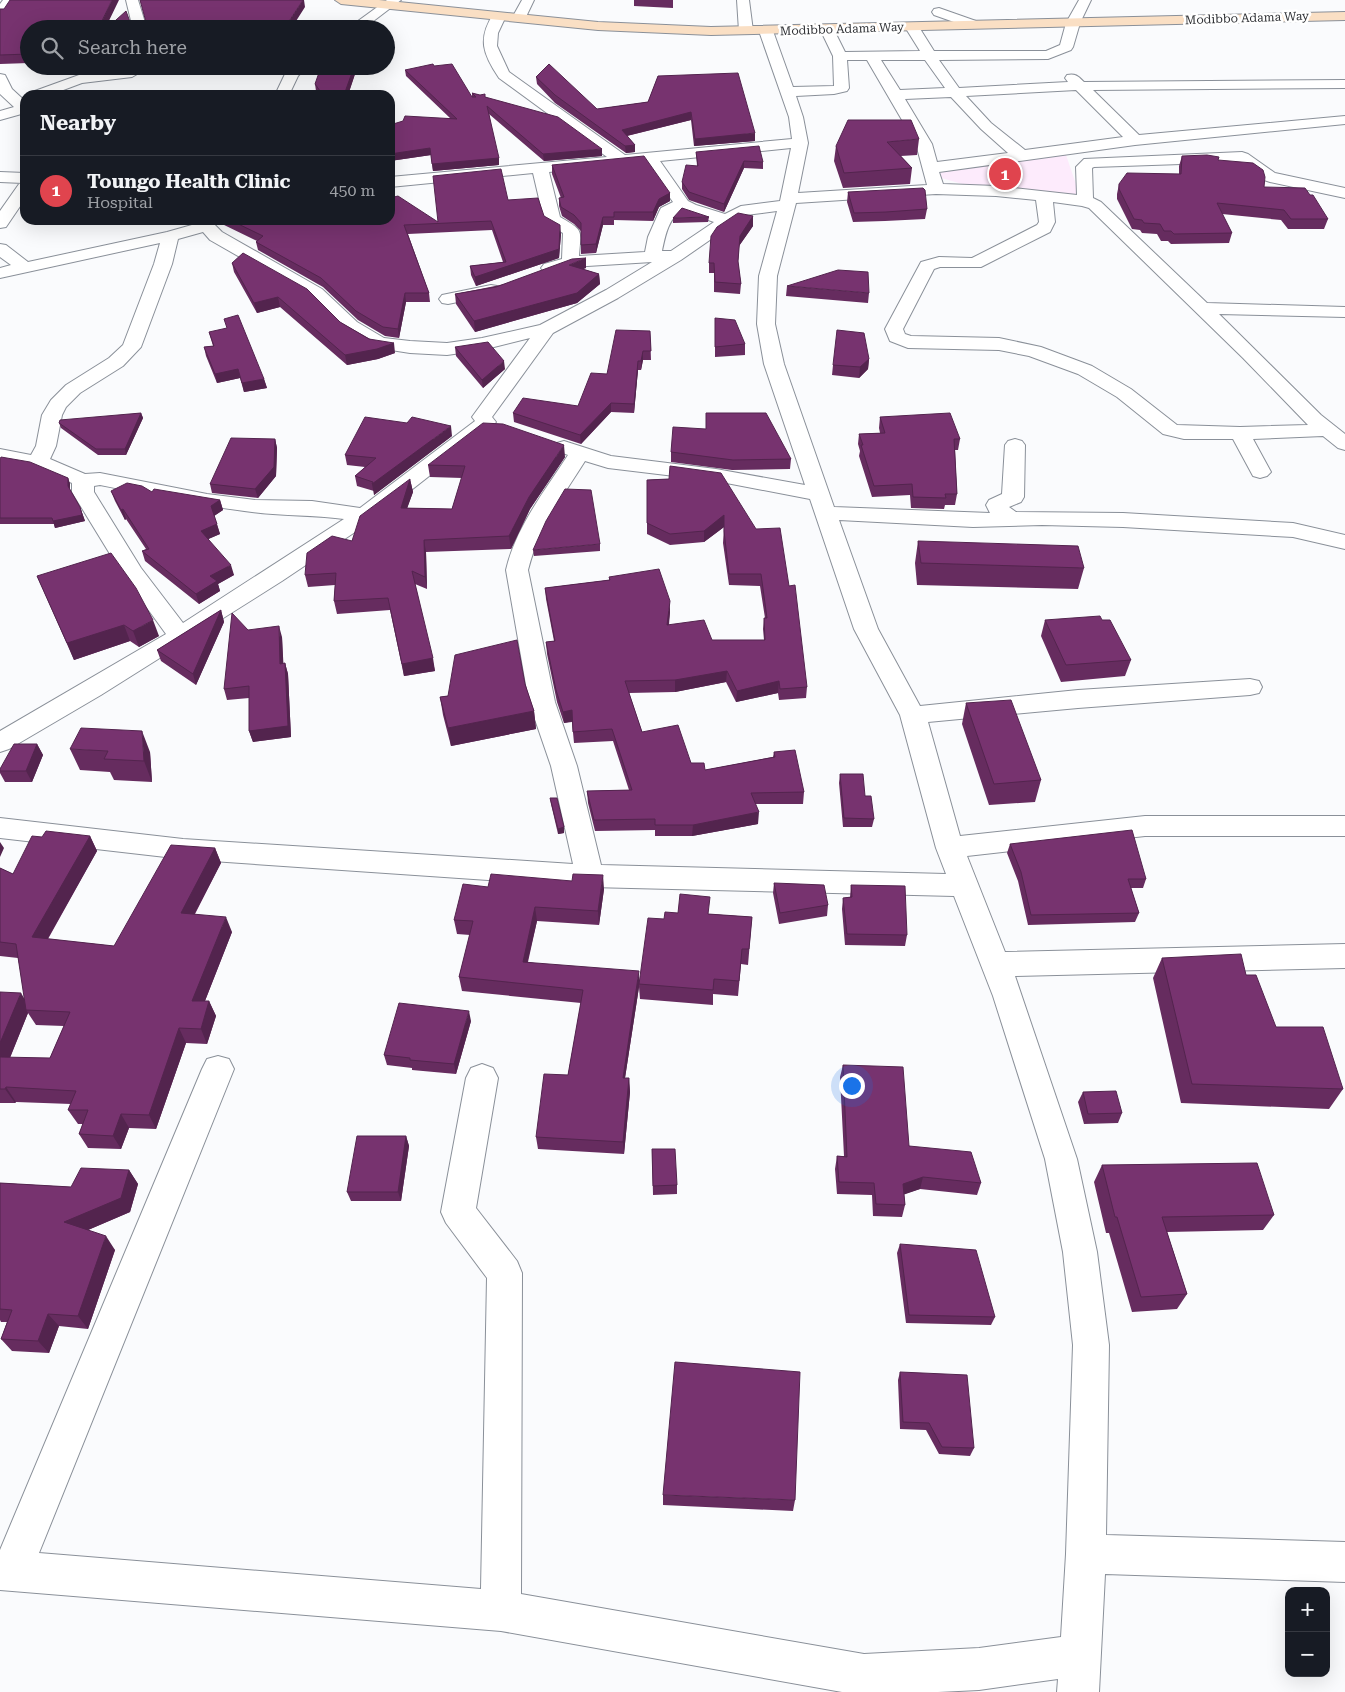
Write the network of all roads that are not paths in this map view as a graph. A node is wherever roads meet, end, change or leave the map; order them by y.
1 (10, 0) edge
2 (132, 0) edge
3 (341, 0) edge
4 (528, 0) edge
5 (743, 0) edge
6 (1085, 0) edge
7 (392, 2) edge
8 (940, 6) edge
9 (0, 13) edge
10 (499, 16) junction
11 (1345, 16) edge
12 (519, 18) junction
13 (138, 20) edge
14 (367, 20) edge
15 (1073, 23) junction
16 (971, 24) junction
17 (930, 26) junction
18 (912, 27) junction
19 (827, 29) junction
20 (756, 31) junction
21 (929, 55) junction
22 (840, 56) junction
23 (872, 56) junction
24 (1056, 62) junction
25 (114, 75) edge
26 (292, 75) edge
27 (0, 78) edge
28 (1345, 84) edge
29 (1080, 86) junction
30 (50, 90) edge
31 (284, 90) edge
32 (787, 92) junction
33 (957, 92) junction
34 (895, 95) junction
35 (20, 103) edge
36 (20, 106) edge
37 (0, 116) edge
38 (1343, 123) edge
39 (1135, 140) junction
40 (800, 143) junction
41 (1022, 156) junction
42 (649, 157) junction
43 (622, 160) junction
44 (540, 167) junction
45 (931, 168) junction
46 (0, 177) edge
47 (20, 178) edge
48 (395, 182) edge
49 (936, 189) junction
50 (20, 193) edge
51 (1345, 193) edge
52 (1044, 197) junction
53 (1085, 201) junction
54 (788, 202) junction
55 (682, 204) junction
56 (726, 220) junction
57 (0, 223) edge
58 (193, 225) edge
59 (200, 225) edge
60 (170, 236) junction
61 (0, 249) edge
62 (675, 256) junction
63 (653, 257) junction
64 (570, 262) junction
65 (25, 268) junction
66 (0, 273) edge
67 (534, 274) edge
68 (508, 284) edge
69 (448, 299) dead end
70 (1203, 308) junction
71 (1345, 312) edge
72 (546, 329) junction
73 (1328, 430) junction
74 (1240, 433) junction
75 (546, 441) edge
76 (1345, 444) edge
77 (1015, 445) dead end
78 (580, 453) junction
79 (0, 455) edge
80 (38, 462) junction
81 (1260, 472) dead end
82 (83, 480) junction
83 (822, 504) junction
84 (365, 515) junction
85 (1012, 520) junction
86 (1345, 542) edge
87 (180, 636) junction
88 (1250, 687) dead end
89 (913, 715) junction
90 (0, 742) edge
91 (1345, 826) edge
92 (0, 828) edge
93 (950, 848) junction
94 (590, 876) junction
95 (964, 885) junction
96 (1345, 956) edge
97 (996, 964) junction
98 (218, 1070) dead end
99 (482, 1078) dead end
100 (1086, 1554) junction
101 (1345, 1562) edge
102 (6, 1571) edge
103 (502, 1611) junction
104 (1079, 1674) edge

1 - 9 street
2 - 13 street
3 - 7 main road, Modibbo Adama Way
4 - 12 street
5 - 20 street
6 - 15 street
7 - 10 main road, Modibbo Adama Way
7 - 14 street
8 - 16 street
8 - 17 street
10 - 12 main road, Modibbo Adama Way
10 - 43 street
11 - 15 main road, Modibbo Adama Way
12 - 20 main road, Modibbo Adama Way
15 - 16 main road, Modibbo Adama Way
15 - 24 street
16 - 17 main road, Modibbo Adama Way
17 - 18 main road, Modibbo Adama Way
18 - 19 main road, Modibbo Adama Way
18 - 21 street
19 - 20 main road, Modibbo Adama Way
19 - 22 street
20 - 32 street
21 - 23 street
21 - 24 street
21 - 33 street
22 - 23 street
22 - 32 street
23 - 34 street
24 - 29 street
25 - 30 street
26 - 31 street
27 - 35 street
28 - 29 street
29 - 33 street
29 - 39 street
32 - 40 street
33 - 34 street
33 - 41 street
34 - 45 street
36 - 37 street
38 - 39 street
39 - 41 street
40 - 42 street
40 - 54 street
41 - 45 street
42 - 43 street
42 - 55 street
43 - 44 street
44 - 48 street
44 - 64 street
45 - 49 street
46 - 47 street
49 - 52 street
49 - 54 street
50 - 57 street
51 - 53 street
52 - 53 street
52 - 74 street
53 - 70 street
54 - 56 street
54 - 83 street
55 - 56 street
55 - 63 street
56 - 62 street
58 - 60 street
59 - 72 street
60 - 65 street
60 - 80 street
61 - 65 street
62 - 63 street
62 - 72 street
63 - 64 street
64 - 67 street
65 - 66 street
68 - 69 street
70 - 71 street
70 - 73 street
72 - 84 street
73 - 74 street
73 - 76 street
74 - 81 street
75 - 78 street
77 - 85 street
78 - 83 street
78 - 94 street
79 - 80 street
80 - 82 street
82 - 84 street
82 - 87 street
83 - 85 street
83 - 89 street
84 - 87 street
85 - 86 street
87 - 90 street
88 - 89 street
89 - 93 street
91 - 93 street
92 - 94 street
93 - 95 street
94 - 95 street
95 - 97 street
96 - 97 street
97 - 100 street
98 - 102 street
99 - 103 street
100 - 101 street
100 - 104 street
102 - 103 street
103 - 104 street

